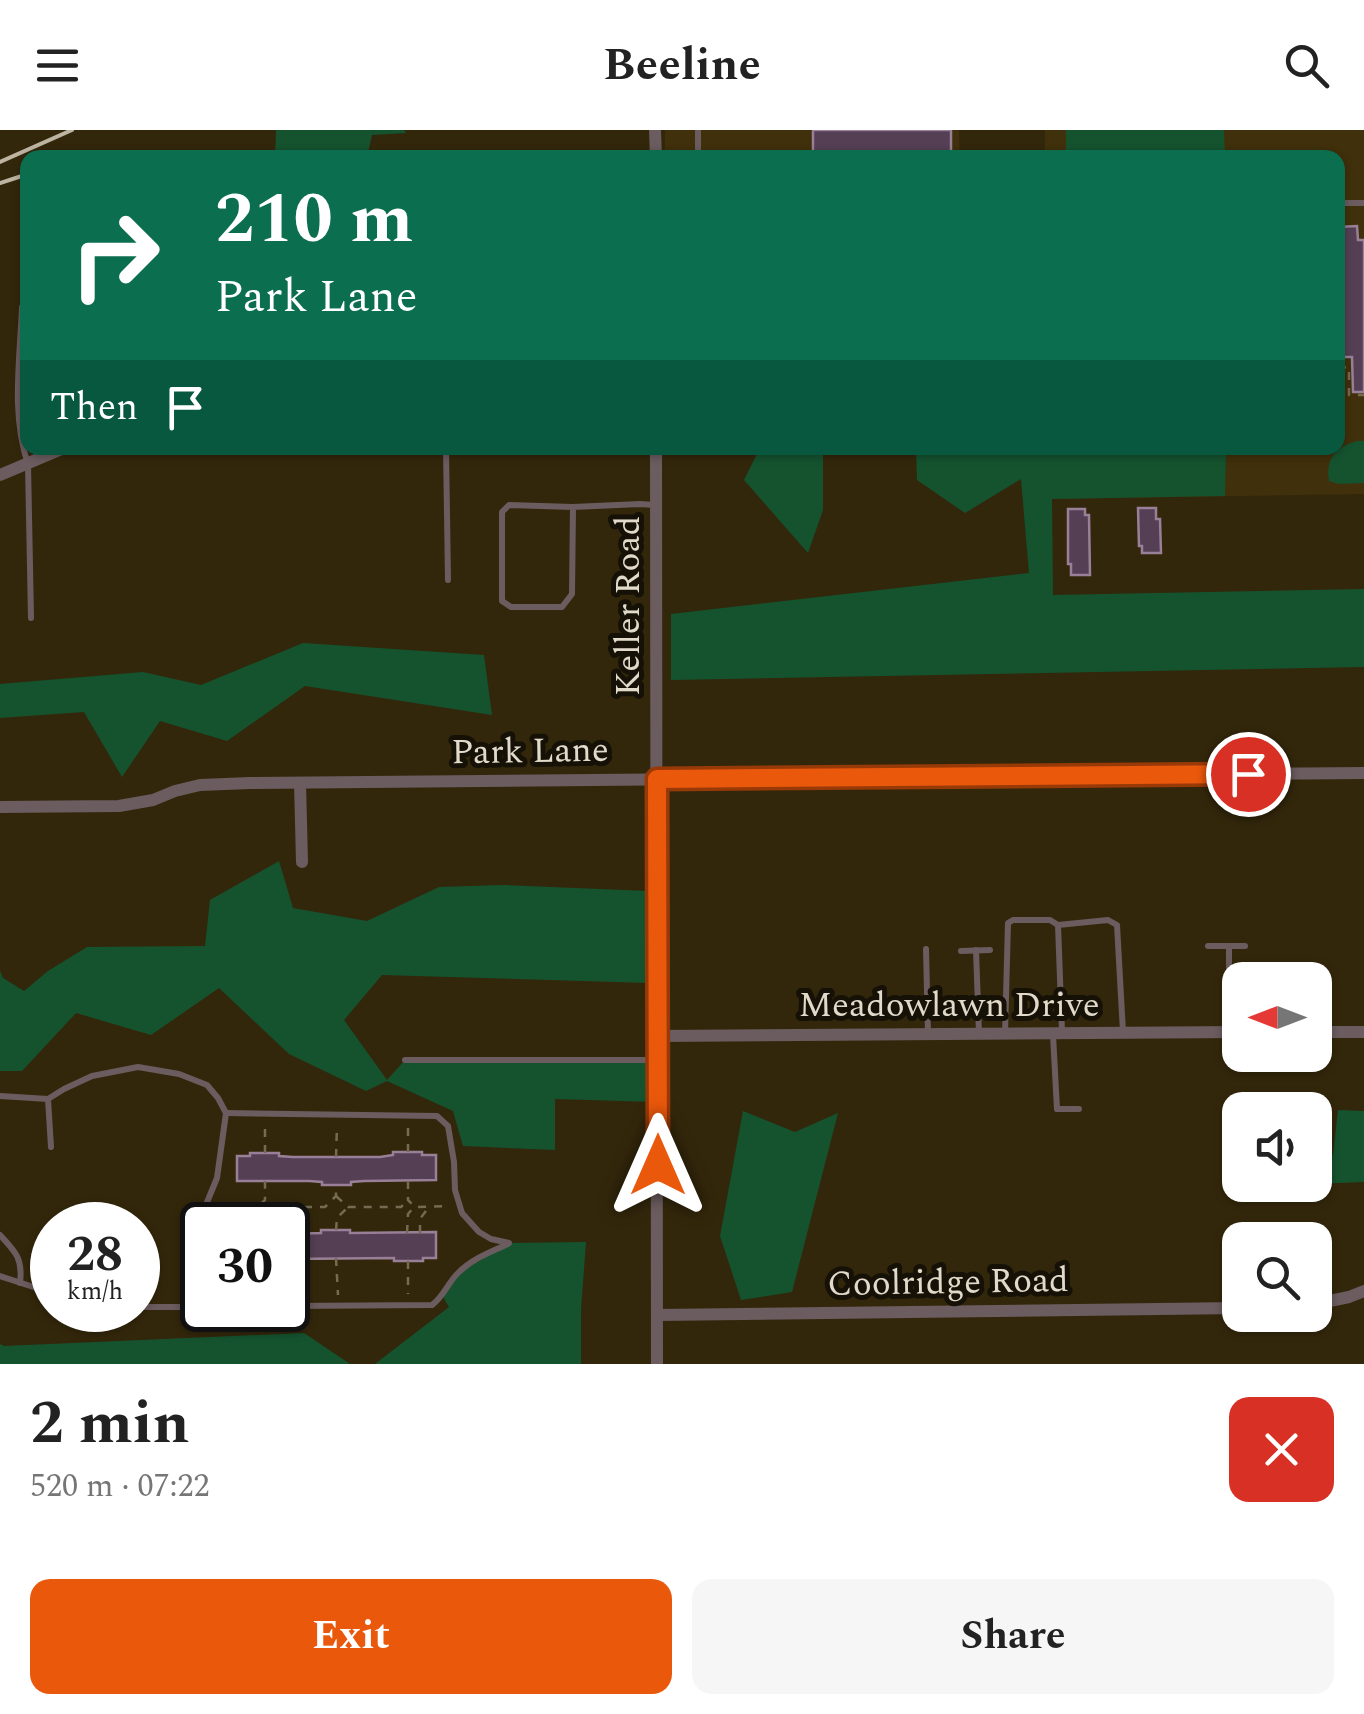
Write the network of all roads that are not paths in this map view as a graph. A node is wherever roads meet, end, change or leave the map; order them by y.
1 (20, 364) edge
2 (20, 436) edge
3 (25, 455) edge
4 (48, 455) edge
5 (446, 455) edge
6 (656, 455) edge
7 (28, 464) junction
8 (0, 476) edge
9 (656, 506) junction
10 (574, 507) junction
11 (448, 580) dead end
12 (31, 618) dead end
13 (1364, 773) edge
14 (657, 779) junction
15 (300, 783) junction
16 (0, 807) edge
17 (302, 862) dead end
18 (1058, 925) junction
19 (1208, 946) dead end
20 (1229, 946) junction
21 (1244, 946) dead end
22 (926, 950) dead end
23 (960, 950) dead end
24 (976, 950) junction
25 (990, 950) dead end
26 (1230, 962) edge
27 (1222, 1032) edge
28 (1332, 1032) edge
29 (1364, 1032) edge
30 (1124, 1033) junction
31 (928, 1034) junction
32 (979, 1034) junction
33 (1005, 1034) junction
34 (1058, 1034) junction
35 (658, 1036) junction
36 (405, 1060) dead end
37 (658, 1060) junction
38 (0, 1096) edge
39 (48, 1099) junction
40 (1079, 1109) dead end
41 (226, 1113) junction
42 (51, 1147) dead end
43 (208, 1202) edge
44 (0, 1236) edge
45 (0, 1276) edge
46 (20, 1283) junction
47 (30, 1286) edge
48 (1364, 1292) edge
49 (1332, 1300) edge
50 (310, 1306) edge
51 (1222, 1308) edge
52 (657, 1315) junction
53 (658, 1364) edge

1 - 2 lane
3 - 7 lane
4 - 7 street
5 - 11 lane
6 - 9 street, Keller Road
7 - 8 street
7 - 12 lane
9 - 10 lane
9 - 14 street, Keller Road
10 - 10 lane
13 - 14 street, Park Lane
14 - 15 street, Park Lane
14 - 35 street, Keller Road
15 - 16 street, Park Lane
15 - 17 street
18 - 30 lane
18 - 33 lane
18 - 34 lane
19 - 20 lane
20 - 21 lane
20 - 26 lane
22 - 31 lane
23 - 24 lane
24 - 25 lane
24 - 32 lane
27 - 30 street, Meadowlawn Drive
28 - 29 street
30 - 34 street, Meadowlawn Drive
31 - 32 street, Meadowlawn Drive
31 - 35 street, Meadowlawn Drive
32 - 33 street, Meadowlawn Drive
33 - 34 street, Meadowlawn Drive
34 - 40 lane
35 - 37 street, Keller Road
36 - 37 lane
37 - 52 street, Keller Road
38 - 39 lane
39 - 41 lane
39 - 42 lane
41 - 43 lane
41 - 50 lane
44 - 46 lane
45 - 46 lane
46 - 47 lane
48 - 49 street
51 - 52 street, Coolridge Road
52 - 53 street, Keller Road

